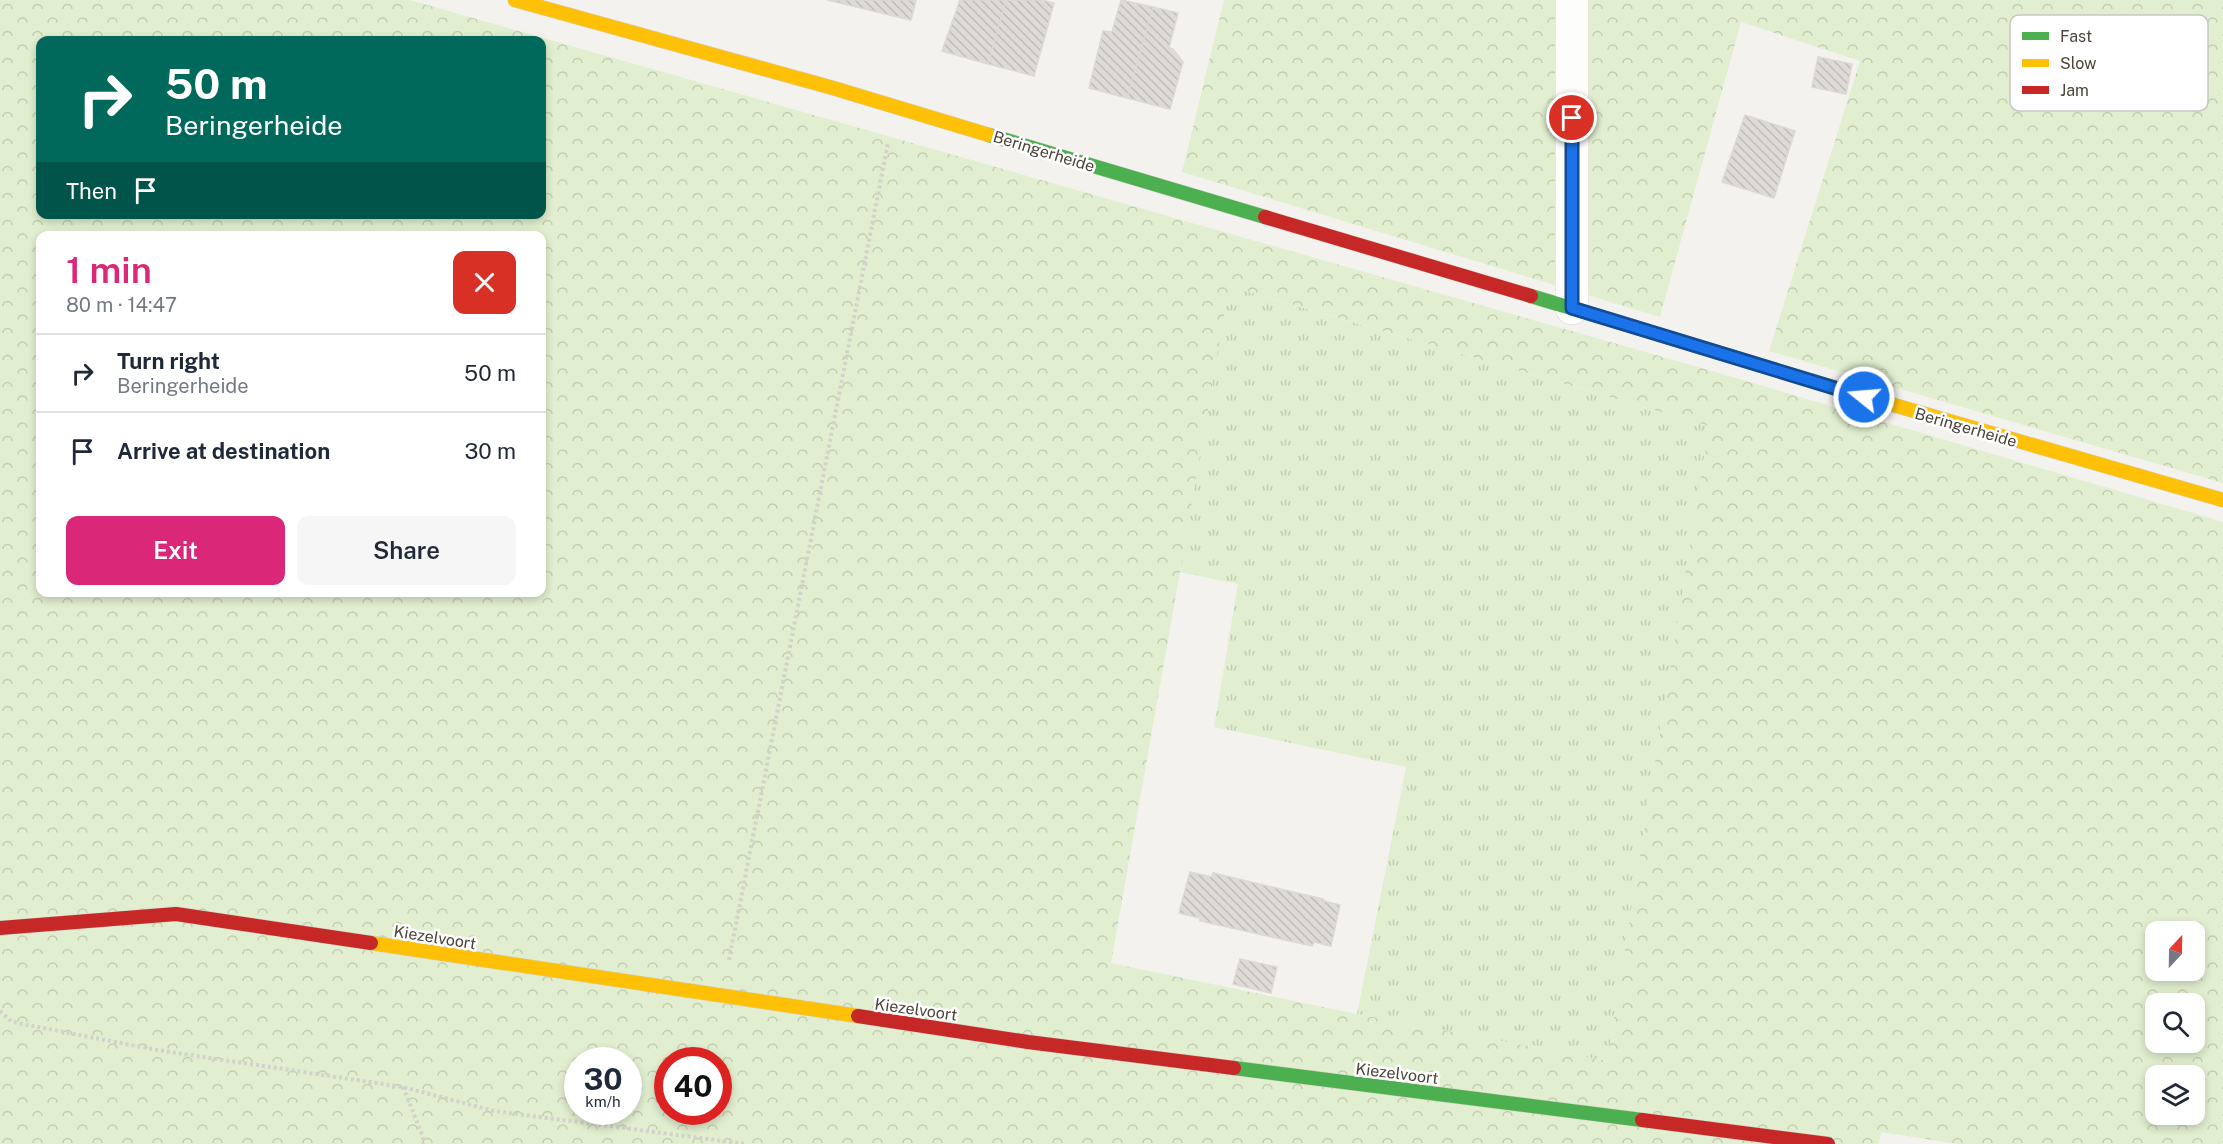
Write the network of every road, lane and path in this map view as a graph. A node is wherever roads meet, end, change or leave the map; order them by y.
1 (515, 0) edge
2 (1572, 0) edge
3 (895, 107) junction
4 (1572, 308) junction
5 (2223, 500) edge
6 (0, 928) edge
7 (722, 997) junction
8 (0, 1011) edge
9 (403, 1087) junction
10 (423, 1144) edge
11 (746, 1144) edge
12 (1828, 1144) edge

1 - 3 street, Beringerheide
2 - 4 street
3 - 4 street, Beringerheide
3 - 7 path
4 - 5 street, Beringerheide
6 - 7 street, Kiezelvoort
7 - 12 street, Kiezelvoort
8 - 9 path
9 - 10 path
9 - 11 path

